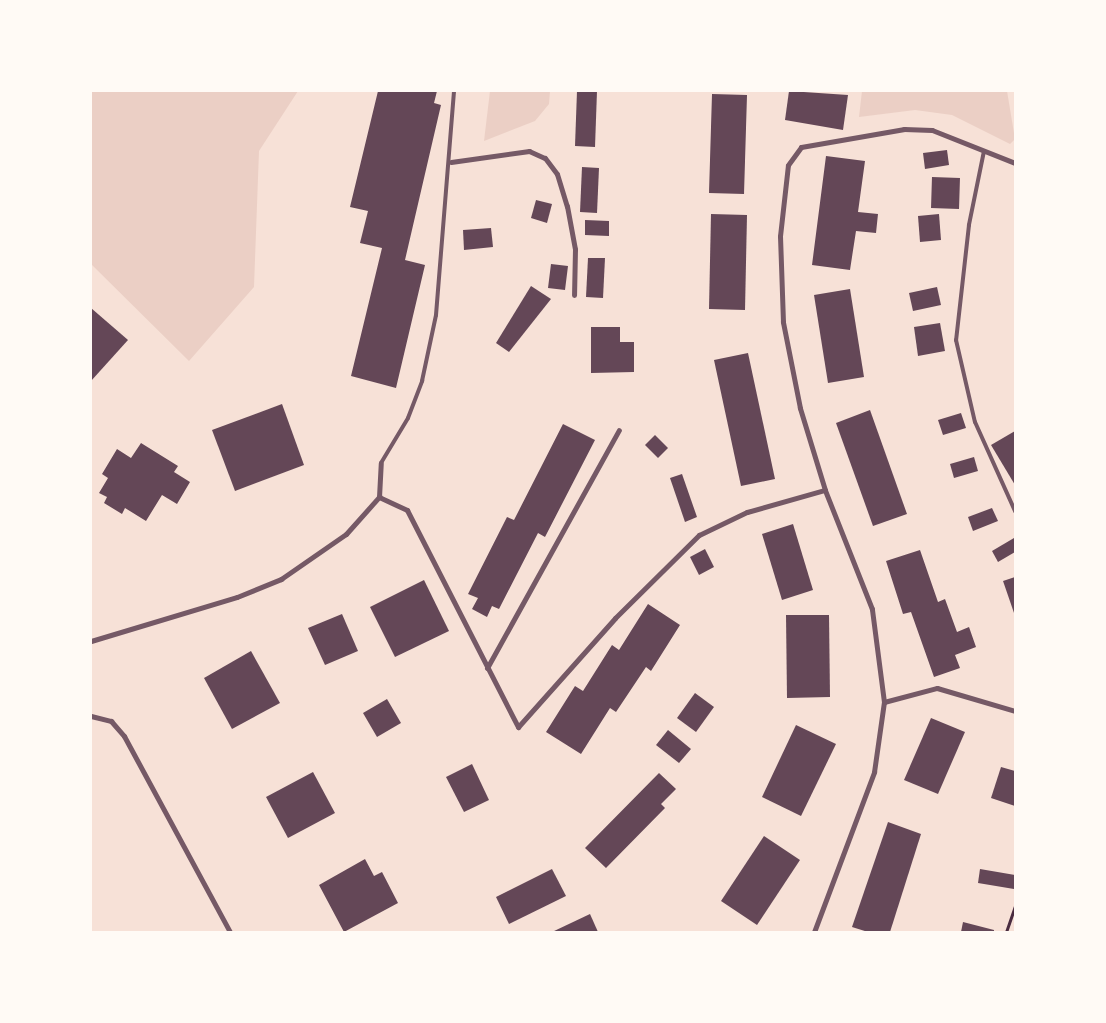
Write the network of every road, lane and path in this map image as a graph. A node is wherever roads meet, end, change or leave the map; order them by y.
1 (454, 91) edge
2 (984, 151) junction
3 (451, 162) junction
4 (1015, 163) edge
5 (574, 295) dead end
6 (620, 430) dead end
7 (381, 463) joint
8 (825, 490) junction
9 (379, 497) junction
10 (1015, 511) edge
11 (91, 641) edge
12 (488, 668) junction
13 (884, 702) junction
14 (1015, 711) edge
15 (91, 716) edge
16 (1015, 906) edge
17 (230, 932) edge
18 (814, 932) edge
19 (1006, 932) edge

1 - 3 lane
2 - 4 street
2 - 8 street
2 - 10 lane
3 - 5 street
3 - 7 lane
6 - 12 street
7 - 9 street
8 - 12 street
8 - 13 street
9 - 11 street
9 - 12 street
13 - 14 street
13 - 18 street
15 - 17 street
16 - 19 path

